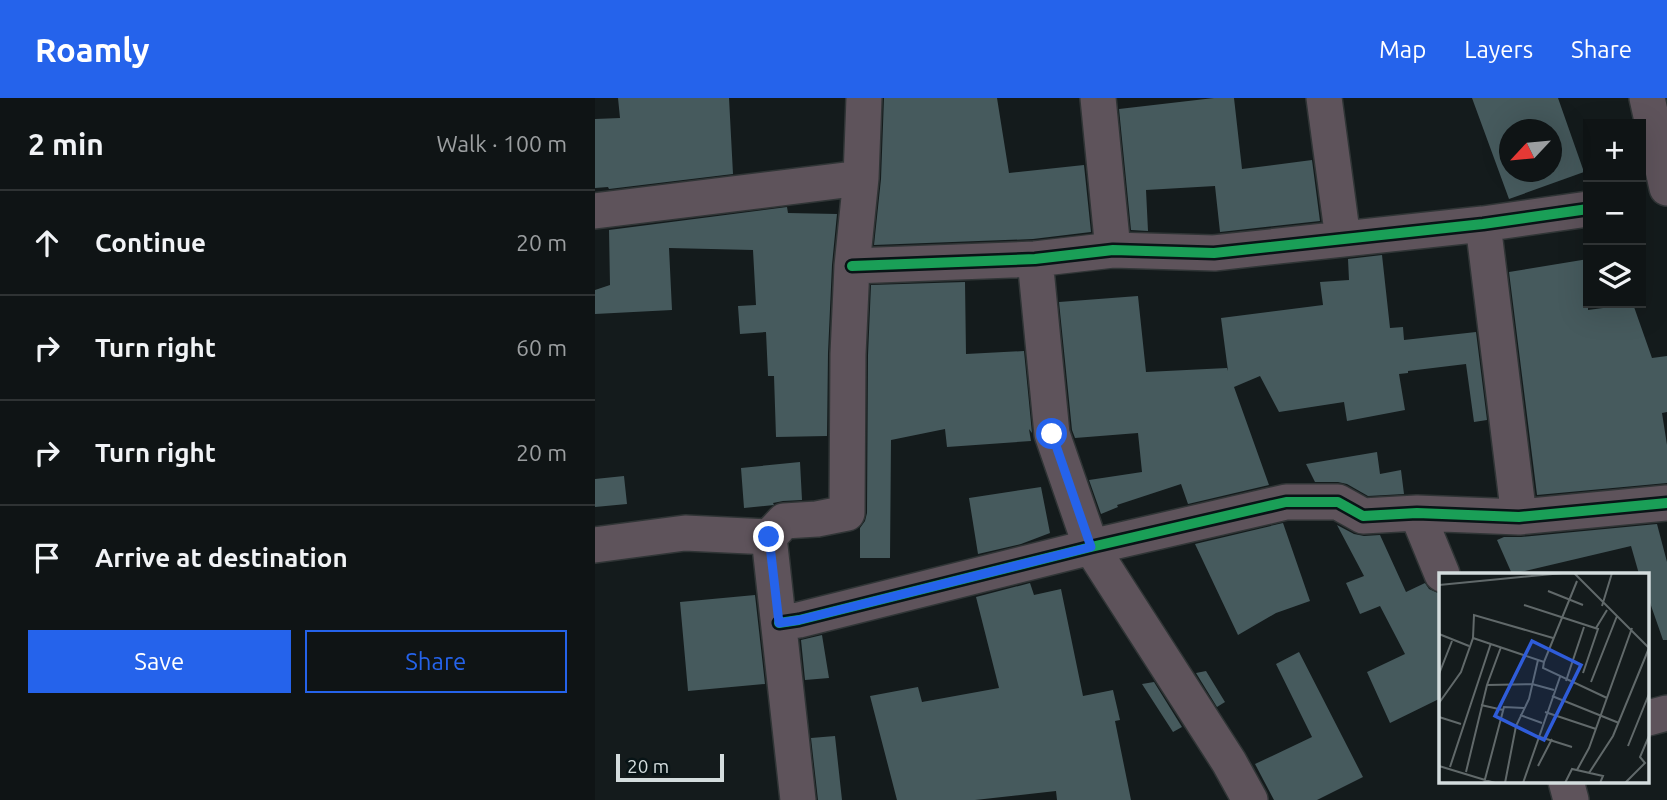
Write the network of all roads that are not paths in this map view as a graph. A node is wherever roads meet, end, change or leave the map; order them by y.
1 (864, 98) edge
2 (1098, 98) edge
3 (1324, 98) edge
4 (1647, 98) edge
5 (861, 178) junction
6 (1667, 188) edge
7 (1667, 201) edge
8 (1646, 203) edge
9 (1583, 210) edge
10 (595, 211) edge
11 (1483, 224) junction
12 (1343, 239) junction
13 (1114, 250) junction
14 (1035, 259) junction
15 (852, 266) junction
16 (1667, 503) edge
17 (1417, 513) junction
18 (1519, 517) junction
19 (769, 537) junction
20 (595, 545) edge
21 (1091, 547) junction
22 (1442, 573) edge
23 (779, 623) junction
24 (1667, 713) edge
25 (1649, 718) edge
26 (1566, 782) edge
27 (798, 800) edge
28 (1250, 800) edge
29 (1571, 800) edge

1 - 5 street
2 - 13 street
3 - 12 street
4 - 6 street
5 - 10 street
5 - 15 street
7 - 8 street
9 - 11 street
11 - 12 street
11 - 18 street
12 - 13 street
13 - 14 street
14 - 15 street
14 - 21 street
15 - 19 street
16 - 18 street
17 - 18 street
17 - 21 street
17 - 22 street
19 - 20 street
19 - 23 street
21 - 23 street
21 - 28 street
23 - 27 street
24 - 25 street
26 - 29 street

